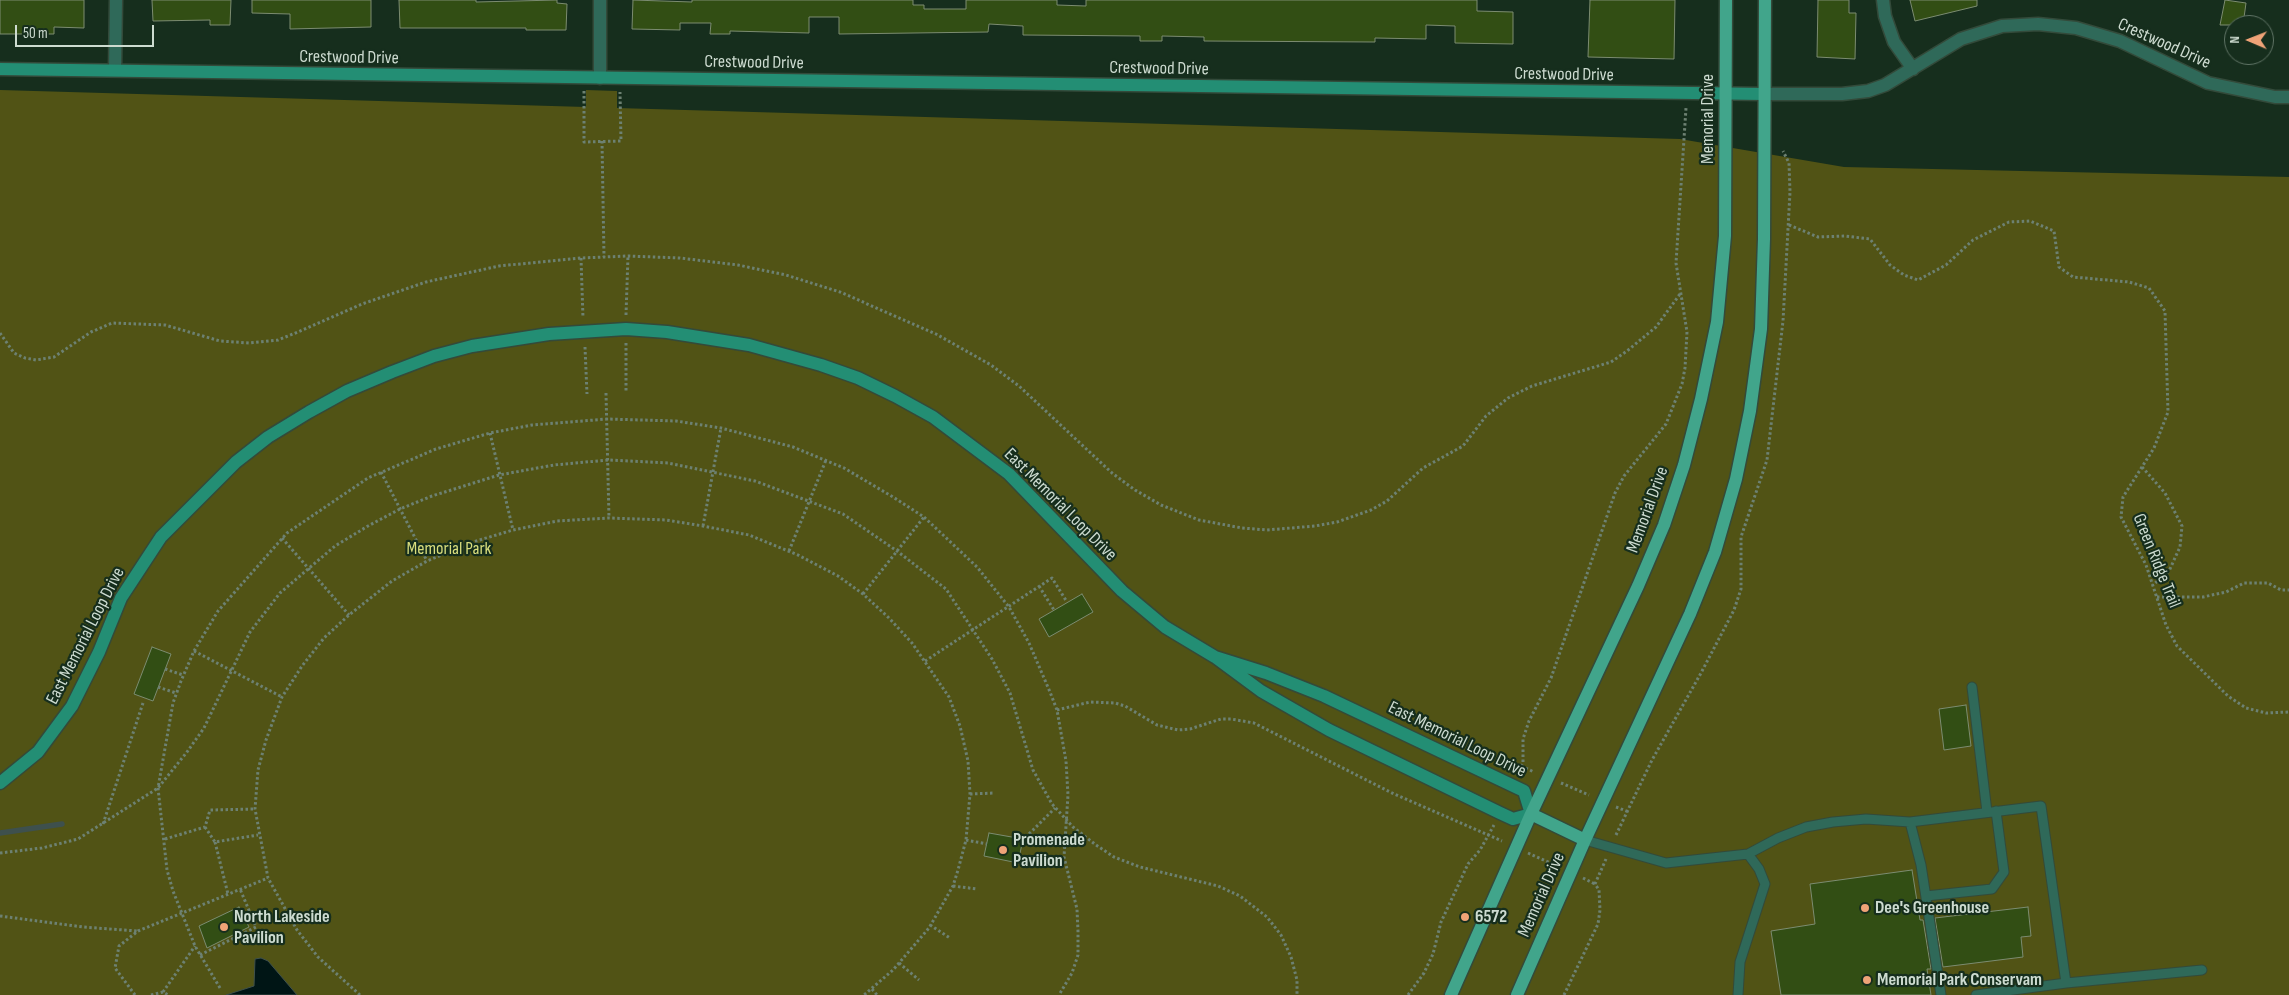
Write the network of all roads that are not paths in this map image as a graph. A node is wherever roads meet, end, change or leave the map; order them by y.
1 (116, 0) edge
2 (600, 0) edge
3 (1726, 0) edge
4 (1765, 0) edge
5 (1883, 0) edge
6 (0, 69) edge
7 (1913, 69) junction
8 (115, 70) junction
9 (600, 78) junction
10 (1726, 94) junction
11 (1764, 94) junction
12 (2289, 97) edge
13 (1215, 657) junction
14 (1972, 687) dead end
15 (0, 783) edge
16 (1992, 811) junction
17 (1531, 814) junction
18 (1910, 822) junction
19 (1585, 840) junction
20 (1748, 854) junction
21 (1926, 896) junction
22 (2202, 970) dead end
23 (2066, 983) junction
24 (1451, 995) edge
25 (1517, 995) edge
26 (1738, 995) edge
27 (1942, 995) edge
28 (1976, 995) edge

1 - 8 street
2 - 9 street
3 - 10 main road, Memorial Drive
4 - 11 main road, Memorial Drive
5 - 7 street
6 - 8 street, Crestwood Drive
7 - 11 street, Crestwood Drive
7 - 12 street, Crestwood Drive
8 - 9 street, Crestwood Drive
9 - 10 street, Crestwood Drive
10 - 11 street, Crestwood Drive
10 - 17 main road, Memorial Drive
11 - 19 main road, Memorial Drive
13 - 15 street, East Memorial Loop Drive
13 - 17 street, East Memorial Loop Drive
13 - 17 street, East Memorial Loop Drive
14 - 16 lane
16 - 18 lane
16 - 21 lane
16 - 23 lane
17 - 19 main road
17 - 24 main road, Memorial Drive
18 - 20 lane
18 - 21 lane
19 - 20 lane
19 - 25 main road, Memorial Drive
20 - 26 lane
21 - 27 lane
22 - 23 lane
23 - 28 lane

